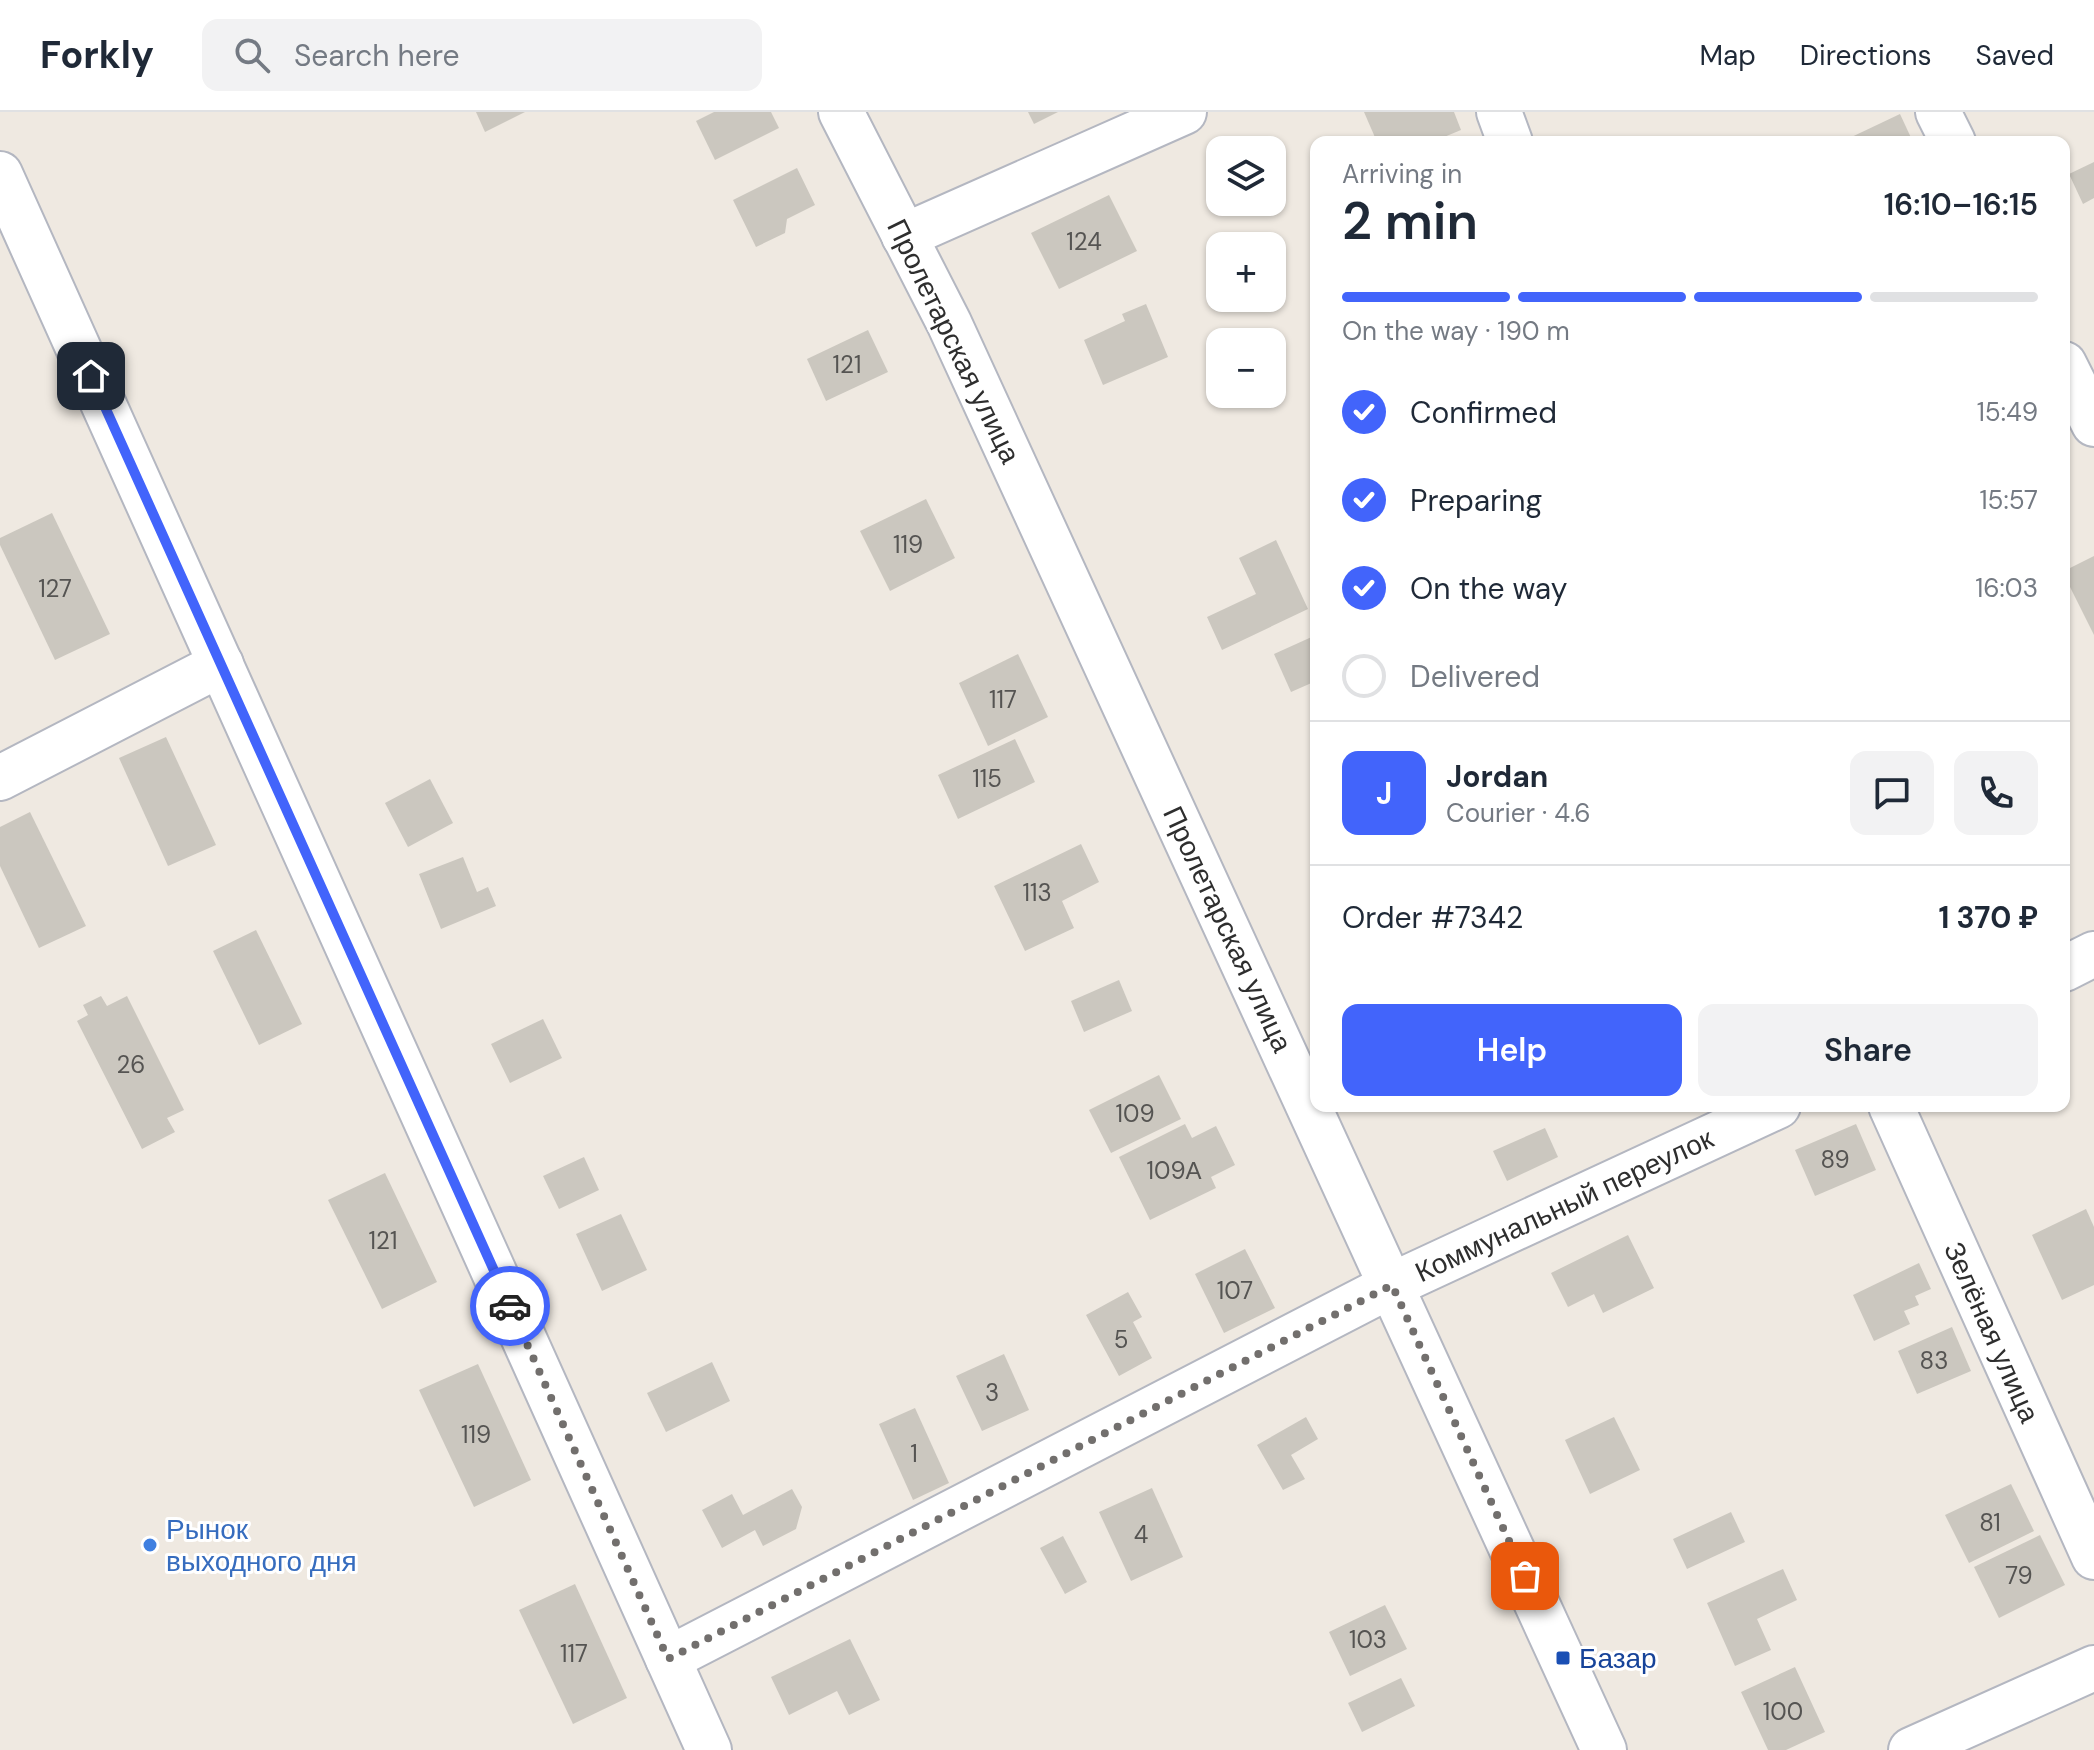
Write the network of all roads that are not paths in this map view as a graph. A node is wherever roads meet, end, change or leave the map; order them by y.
1 (841, 112) edge
2 (1184, 112) edge
3 (1499, 112) edge
4 (1938, 112) edge
5 (1508, 136) edge
6 (1950, 136) edge
7 (0, 174) edge
8 (904, 236) junction
9 (2070, 376) edge
10 (2094, 424) edge
11 (221, 664) junction
12 (0, 778) edge
13 (2094, 954) edge
14 (2070, 966) edge
15 (1310, 1107) edge
16 (1312, 1112) edge
17 (1765, 1112) edge
18 (1894, 1112) edge
19 (1392, 1285) junction
20 (2094, 1557) edge
21 (668, 1659) junction
22 (2094, 1668) edge
23 (709, 1750) edge
24 (1604, 1750) edge
25 (1911, 1750) edge

1 - 8 street, Пролетарская улица
2 - 8 street
3 - 5 street
4 - 6 street
7 - 11 street
8 - 15 street, Пролетарская улица
9 - 10 street
11 - 12 street
11 - 21 street
13 - 14 street
16 - 19 street, Пролетарская улица
17 - 19 street, Коммунальный переулок
18 - 20 street, Зелёная улица
19 - 21 street, Коммунальный переулок
19 - 24 street, Пролетарская улица
21 - 23 street
22 - 25 street

